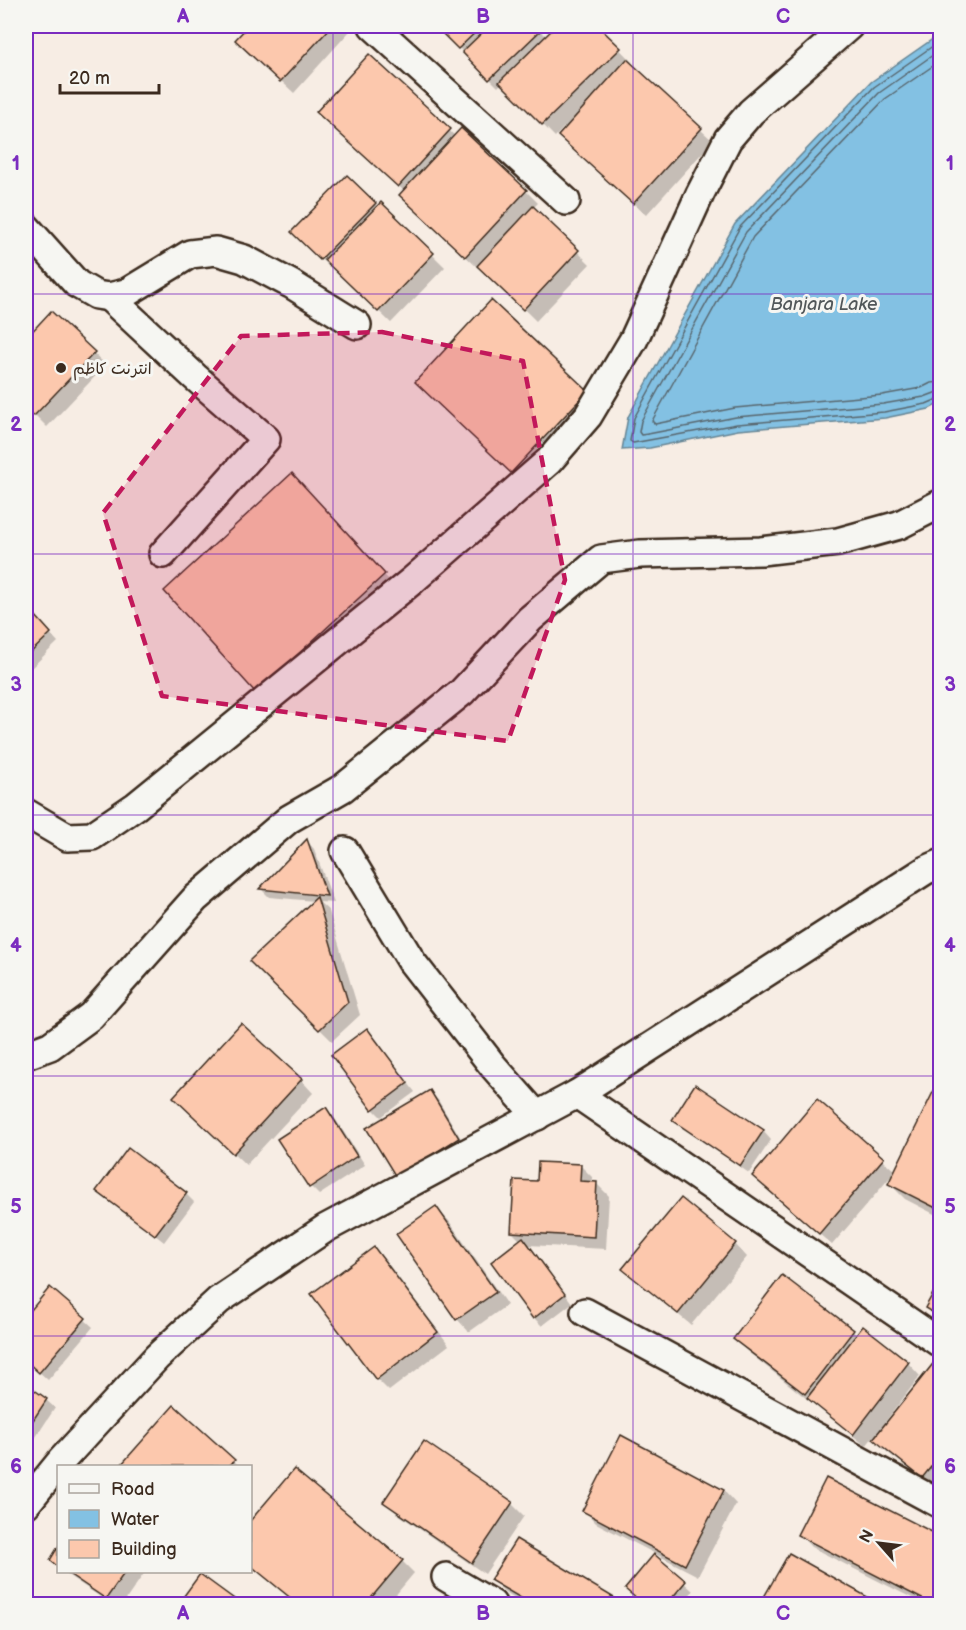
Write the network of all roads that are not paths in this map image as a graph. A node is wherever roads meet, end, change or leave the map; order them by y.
1 (373, 26) edge
2 (849, 26) edge
3 (566, 201) dead end
4 (26, 227) edge
5 (109, 297) junction
6 (357, 325) dead end
7 (940, 504) edge
8 (163, 554) dead end
9 (26, 813) edge
10 (345, 851) dead end
11 (940, 864) edge
12 (26, 1055) edge
13 (576, 1094) junction
14 (537, 1116) junction
15 (585, 1312) dead end
16 (940, 1343) edge
17 (58, 1465) edge
18 (57, 1466) edge
19 (26, 1504) edge
20 (940, 1504) edge
21 (446, 1576) dead end
22 (492, 1605) edge

1 - 3 street
2 - 9 street
4 - 5 street
5 - 6 street
5 - 8 street
7 - 12 street
10 - 14 street
11 - 13 street
13 - 14 street
13 - 16 street
14 - 17 street
15 - 20 street
18 - 19 street
21 - 22 street

